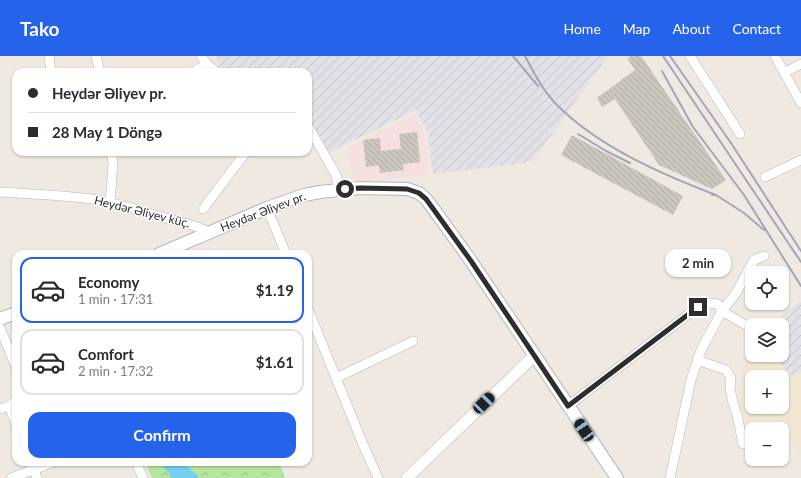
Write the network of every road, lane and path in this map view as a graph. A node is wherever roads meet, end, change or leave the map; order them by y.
1 (49, 56) edge
2 (96, 56) edge
3 (201, 56) edge
4 (690, 56) edge
5 (775, 56) edge
6 (207, 64) junction
7 (801, 64) edge
8 (50, 68) edge
9 (99, 68) edge
10 (200, 68) edge
11 (212, 68) edge
12 (784, 73) junction
13 (801, 103) edge
14 (312, 133) edge
15 (740, 134) dead end
16 (112, 156) edge
17 (243, 156) edge
18 (801, 160) edge
19 (765, 177) dead end
20 (339, 189) junction
21 (0, 192) edge
22 (110, 203) junction
23 (267, 208) junction
24 (203, 209) dead end
25 (210, 233) junction
26 (169, 250) edge
27 (284, 250) edge
28 (764, 256) dead end
29 (722, 311) junction
30 (12, 314) edge
31 (0, 319) edge
32 (312, 319) edge
33 (745, 326) edge
34 (0, 328) edge
35 (413, 341) dead end
36 (534, 356) junction
37 (12, 357) edge
38 (697, 360) junction
39 (336, 378) junction
40 (8, 405) edge
41 (568, 406) junction
42 (12, 414) edge
43 (743, 444) dead end
44 (44, 466) edge
45 (138, 466) edge
46 (34, 470) edge
47 (11, 478) edge
48 (143, 478) edge
49 (378, 478) edge
50 (407, 478) edge
51 (617, 478) edge
52 (670, 478) edge

1 - 8 street
2 - 9 street
3 - 6 street
4 - 15 street
5 - 12 street
6 - 10 street
6 - 11 street
7 - 12 street
12 - 13 street
14 - 20 street
16 - 22 street
17 - 24 street
18 - 19 street
20 - 23 main road, Heydər Əliyev pr.
20 - 36 main road, Heydər Əliyev pr.
21 - 22 street, Heydər Əliyev küç.
22 - 25 street, Heydər Əliyev küç.
23 - 25 main road, Heydər Əliyev pr.
23 - 27 street
25 - 26 main road, Heydər Əliyev pr.
28 - 29 street
29 - 33 street
29 - 38 street
29 - 41 street
30 - 31 main road
32 - 39 street
34 - 37 street
35 - 39 street
36 - 41 main road
36 - 50 street
38 - 43 street
38 - 52 street
39 - 49 street
40 - 42 street
41 - 51 main road
44 - 46 street
45 - 48 street
46 - 47 street

